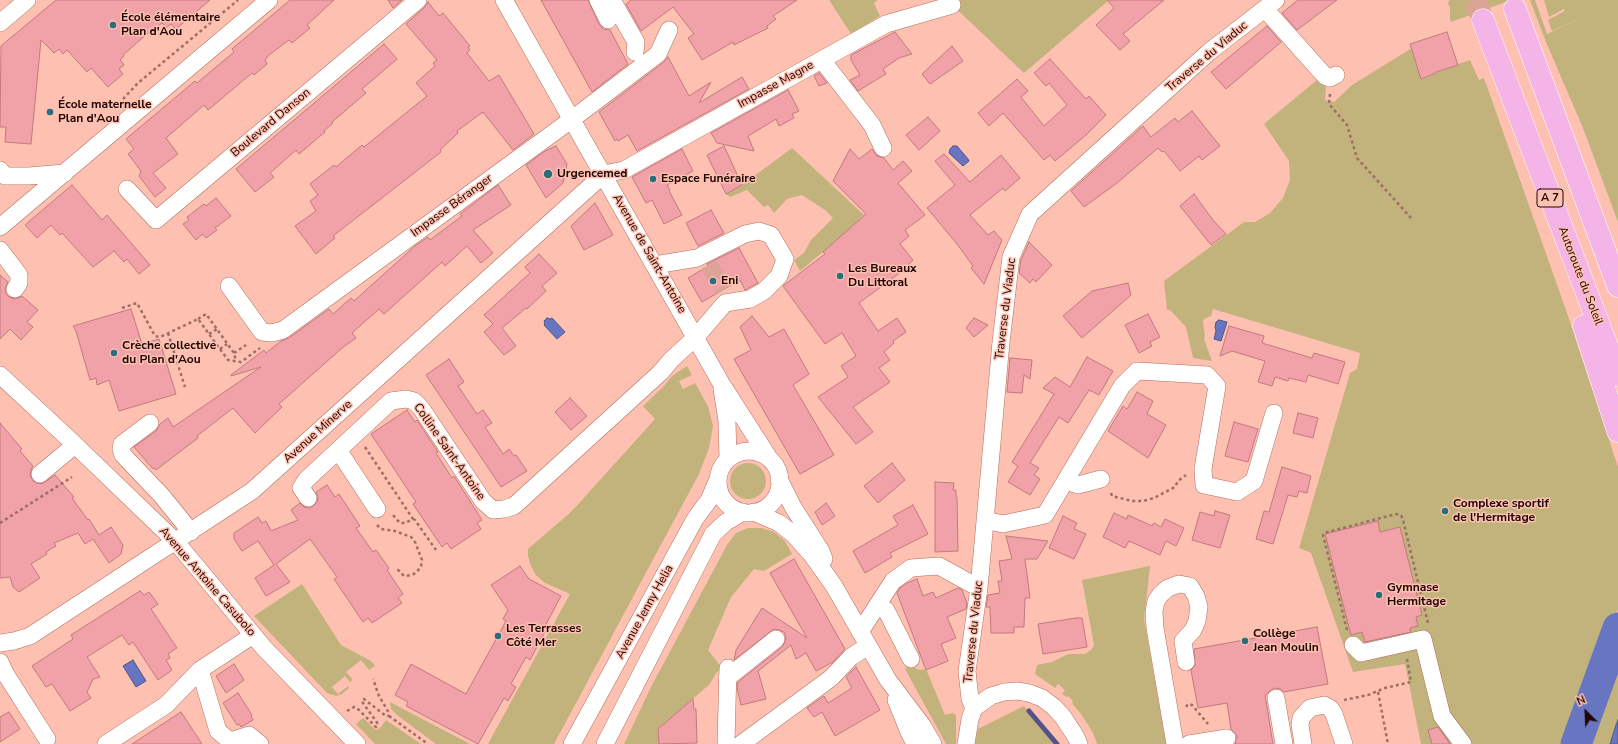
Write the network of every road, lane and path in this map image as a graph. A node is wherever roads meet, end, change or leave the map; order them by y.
1 (27, 0) edge
2 (238, 0) edge
3 (269, 0) edge
4 (418, 0) edge
5 (598, 0) edge
6 (612, 0) edge
7 (512, 3) edge
8 (952, 4) dead end
9 (1271, 5) edge
10 (1515, 9) dead end
11 (3, 20) edge
12 (608, 20) dead end
13 (1483, 20) tunnel mouth
14 (669, 30) dead end
15 (635, 52) dead end
16 (822, 60) junction
17 (1333, 76) joint
18 (123, 99) dead end
19 (571, 120) junction
20 (883, 148) dead end
21 (0, 170) edge
22 (65, 173) junction
23 (604, 174) junction
24 (128, 190) dead end
25 (1555, 211) junction
26 (1412, 219) dead end
27 (0, 227) edge
28 (0, 250) edge
29 (655, 265) junction
30 (229, 286) dead end
31 (1618, 286) edge
32 (15, 289) dead end
33 (122, 308) dead end
34 (198, 319) junction
35 (216, 329) junction
36 (168, 333) junction
37 (272, 333) junction
38 (209, 334) junction
39 (696, 337) junction
40 (227, 344) junction
41 (246, 345) dead end
42 (220, 349) junction
43 (234, 353) junction
44 (236, 361) junction
45 (0, 375) edge
46 (1618, 375) edge
47 (721, 383) junction
48 (185, 387) dead end
49 (1274, 413) dead end
50 (150, 423) dead end
51 (1618, 431) edge
52 (75, 445) junction
53 (364, 447) dead end
54 (338, 450) junction
55 (769, 458) junction
56 (728, 459) junction
57 (1205, 459) junction
58 (40, 474) dead end
59 (72, 477) dead end
60 (779, 478) junction
61 (718, 479) junction
62 (1101, 479) dead end
63 (1066, 480) junction
64 (1112, 496) dead end
65 (308, 498) dead end
66 (377, 509) junction
67 (749, 512) junction
68 (413, 519) junction
69 (985, 520) junction
70 (0, 523) edge
71 (191, 532) junction
72 (176, 542) junction
73 (436, 550) dead end
74 (396, 571) dead end
75 (834, 586) junction
76 (979, 588) junction
77 (878, 604) junction
78 (253, 635) junction
79 (776, 639) dead end
80 (864, 639) junction
81 (1423, 639) junction
82 (0, 643) edge
83 (1404, 643) junction
84 (1353, 645) joint
85 (911, 659) dead end
86 (0, 662) edge
87 (1186, 662) dead end
88 (200, 670) junction
89 (373, 679) dead end
90 (888, 680) junction
91 (1378, 692) junction
92 (1276, 698) dead end
93 (1352, 698) dead end
94 (974, 708) junction
95 (343, 713) dead end
96 (1185, 714) dead end
97 (389, 716) junction
98 (1223, 738) joint
99 (47, 739) dead end
100 (106, 744) edge
101 (260, 744) edge
102 (357, 744) edge
103 (428, 744) edge
104 (572, 744) edge
105 (605, 744) edge
106 (726, 744) edge
107 (741, 744) edge
108 (915, 744) edge
109 (933, 744) edge
110 (966, 744) edge
111 (1078, 744) edge
112 (1175, 744) edge
113 (1189, 744) edge
114 (1284, 744) edge
115 (1303, 744) edge
116 (1344, 744) edge
117 (1388, 744) edge
118 (1463, 744) edge

1 - 11 street
2 - 18 path
3 - 22 street
4 - 24 street, Boulevard Danson
5 - 12 street
6 - 15 street
7 - 19 street, Avenue de Saint-Antoine
8 - 16 street, Impasse Magne
9 - 17 street
9 - 69 street, Traverse du Viaduc
10 - 31 highway, A 7
13 - 25 highway, Autoroute du Soleil / A 7
14 - 19 street, Impasse Béranger
16 - 20 street
16 - 23 street, Impasse Magne
17 - 26 path
19 - 23 street, Avenue de Saint-Antoine
19 - 37 street, Impasse Béranger
21 - 22 street
22 - 27 street
23 - 29 street, Avenue de Saint-Antoine
23 - 71 street, Avenue Minerve
25 - 46 highway, Autoroute du Soleil / A 7
25 - 51 highway
28 - 32 street
29 - 39 street, Avenue de Saint-Antoine
29 - 39 street
30 - 37 street
33 - 36 path
34 - 35 path
34 - 36 path
34 - 38 path
35 - 38 path
35 - 40 path
36 - 48 path
37 - 44 path
38 - 42 path
39 - 47 street, Avenue de Saint-Antoine
39 - 54 street, Colline Saint-Antoine
40 - 42 path
40 - 43 path
41 - 43 path
42 - 44 path
43 - 44 path
45 - 52 street, Avenue Antoine Casubolo
47 - 55 street, Avenue de Saint-Antoine
47 - 56 street, Avenue de Saint-Antoine
49 - 57 street
50 - 71 street
52 - 58 street
52 - 72 street, Avenue Antoine Casubolo
53 - 68 path
54 - 65 street, Colline Saint-Antoine
54 - 66 street
55 - 56 street
55 - 60 street
56 - 61 street
57 - 63 street
57 - 64 path
59 - 70 path
60 - 67 street
60 - 75 street
61 - 67 street
61 - 104 street, Avenue Jenny Helia
62 - 63 street
63 - 69 street
66 - 68 path
66 - 74 path
67 - 75 street
67 - 105 street, Avenue Jenny Helia
68 - 73 path
69 - 76 street, Traverse du Viaduc
71 - 72 street, Avenue Minerve
72 - 78 street, Avenue Antoine Casubolo
72 - 82 street, Avenue Minerve
75 - 80 street
76 - 77 street
76 - 94 street, Traverse du Viaduc
77 - 80 street
77 - 85 street
78 - 88 street
78 - 102 street, Avenue Antoine Casubolo
79 - 106 street
80 - 90 street
80 - 107 street
81 - 83 street
81 - 84 path
81 - 118 street
83 - 84 street
83 - 91 path
86 - 99 street
87 - 112 street
88 - 100 street
88 - 101 street
89 - 97 path
90 - 108 street
90 - 109 street
91 - 93 path
91 - 117 path
92 - 114 street
94 - 110 street
94 - 111 street
95 - 97 path
96 - 98 path
97 - 103 path
98 - 113 street
115 - 116 street

